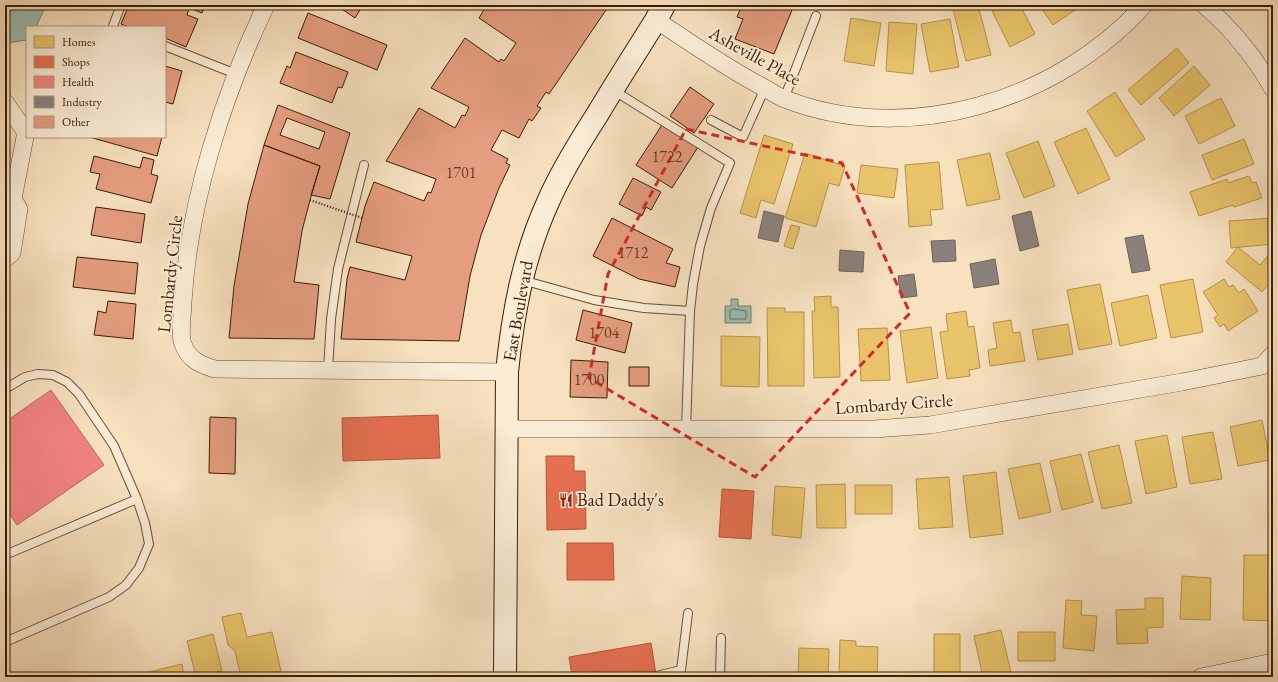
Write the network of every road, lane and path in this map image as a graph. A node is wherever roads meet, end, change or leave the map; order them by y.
1 (121, 5) edge
2 (266, 5) edge
3 (1144, 5) edge
4 (1204, 5) edge
5 (660, 13) edge
6 (816, 16) dead end
7 (112, 26) edge
8 (166, 46) edge
9 (236, 74) junction
10 (765, 88) junction
11 (1273, 89) edge
12 (613, 90) junction
13 (784, 99) junction
14 (5, 102) edge
15 (711, 120) dead end
16 (364, 165) dead end
17 (310, 200) dead end
18 (9, 203) edge
19 (362, 218) dead end
20 (5, 259) edge
21 (521, 279) junction
22 (690, 311) junction
23 (1273, 354) edge
24 (1268, 366) edge
25 (328, 370) junction
26 (507, 372) junction
27 (5, 389) edge
28 (507, 429) junction
29 (686, 429) junction
30 (137, 499) junction
31 (5, 556) edge
32 (688, 613) dead end
33 (721, 638) dead end
34 (5, 642) edge
35 (1273, 662) edge
36 (1218, 675) edge
37 (506, 677) edge
38 (652, 677) edge
39 (720, 677) edge
40 (1201, 677) edge

1 - 7 lane
2 - 9 street, Lombardy Circle
3 - 13 street, Asheville Place
4 - 11 street
5 - 10 street, Asheville Place
5 - 12 street, East Boulevard
6 - 13 lane
8 - 9 lane
9 - 25 street, Lombardy Circle
10 - 13 street, Asheville Place
10 - 15 lane
12 - 21 street, East Boulevard
12 - 22 lane
14 - 18 street
16 - 25 lane
17 - 19 path, bridge
18 - 20 street
21 - 22 lane
21 - 26 street, East Boulevard
22 - 29 lane
23 - 24 street, Lombardy Circle
24 - 29 street, Lombardy Circle
25 - 26 street, Lombardy Circle
26 - 28 street, East Boulevard
27 - 30 lane
28 - 29 street, Lombardy Circle
28 - 37 street, East Boulevard
30 - 31 lane
30 - 34 lane
32 - 38 lane
33 - 39 lane
35 - 36 street
36 - 40 street

